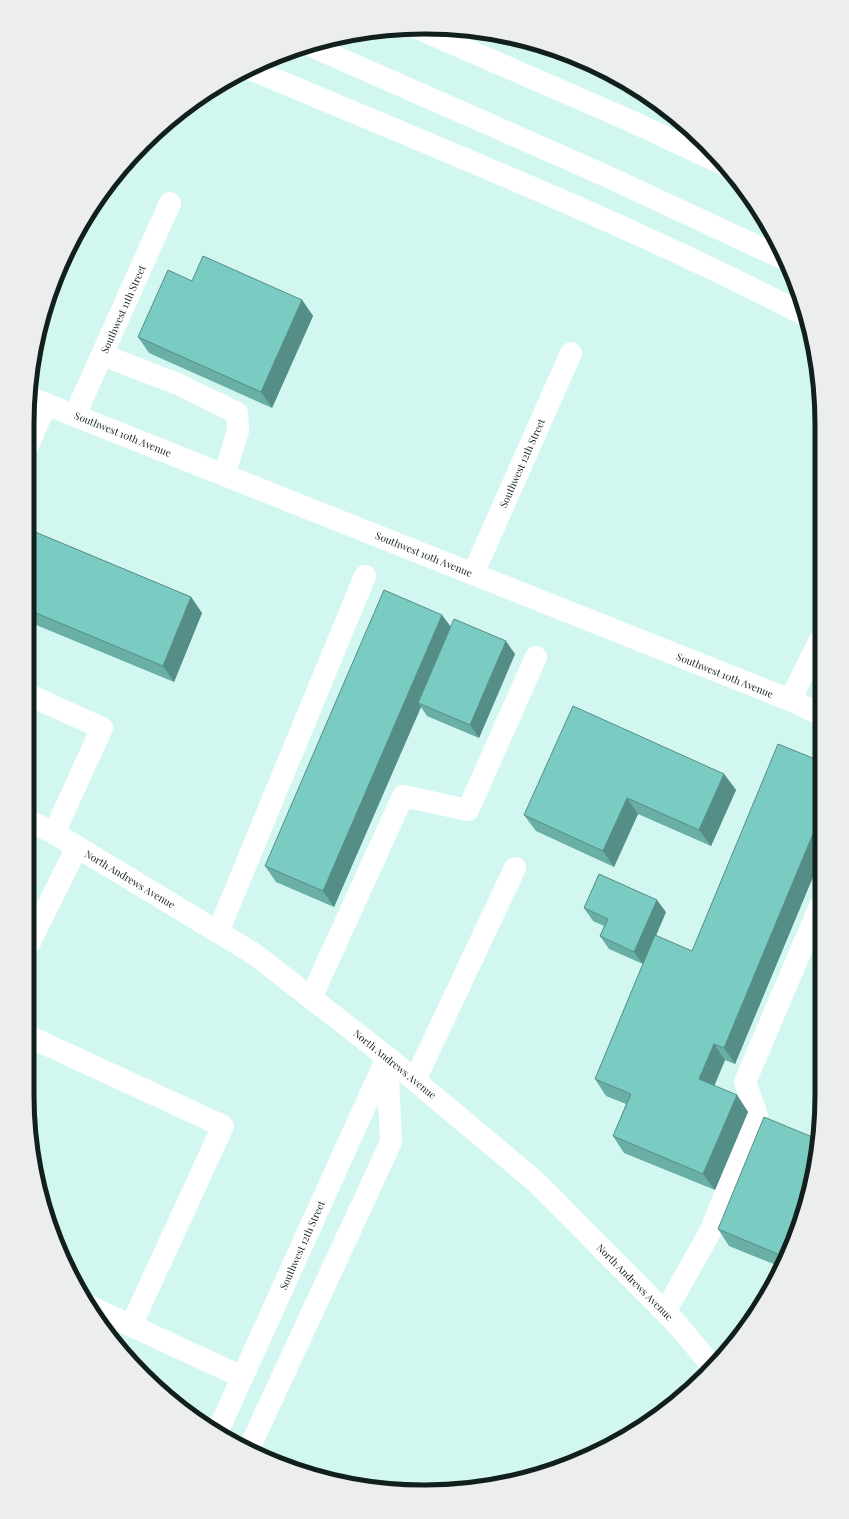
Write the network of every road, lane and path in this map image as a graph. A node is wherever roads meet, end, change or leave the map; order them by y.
1 (432, 34) edge
2 (318, 49) edge
3 (257, 72) edge
4 (710, 158) edge
5 (170, 203) dead end
6 (776, 255) edge
7 (798, 312) edge
8 (571, 353) dead end
9 (102, 355) junction
10 (37, 401) edge
11 (34, 414) edge
12 (76, 415) junction
13 (224, 475) junction
14 (473, 574) junction
15 (365, 576) dead end
16 (815, 650) edge
17 (536, 657) dead end
18 (34, 697) edge
19 (790, 700) junction
20 (815, 712) edge
21 (34, 823) edge
22 (54, 833) junction
23 (77, 847) junction
24 (515, 868) dead end
25 (815, 918) edge
26 (218, 932) junction
27 (34, 934) edge
28 (311, 998) junction
29 (34, 1039) edge
30 (387, 1057) junction
31 (415, 1080) junction
32 (100, 1311) edge
33 (665, 1312) junction
34 (131, 1326) junction
35 (709, 1362) edge
36 (242, 1377) junction
37 (219, 1427) edge
38 (251, 1444) edge

1 - 4 main road
2 - 6 main road
3 - 7 main road
5 - 9 main road, Southwest 11th Street
8 - 14 main road, Southwest 12th Street
9 - 12 main road, Southwest 11th Street
9 - 13 main road
10 - 11 main road
10 - 12 main road, Southwest 10th Avenue
12 - 13 main road, Southwest 10th Avenue
13 - 14 main road, Southwest 10th Avenue
14 - 19 main road, Southwest 10th Avenue
15 - 26 main road
16 - 19 main road
17 - 28 main road
18 - 22 main road
19 - 20 main road, Southwest 10th Avenue
21 - 22 main road, North Andrews Avenue
22 - 23 main road, North Andrews Avenue
23 - 26 main road, North Andrews Avenue
23 - 27 main road
24 - 31 main road
25 - 33 main road
26 - 28 main road, North Andrews Avenue
28 - 30 main road, North Andrews Avenue
29 - 34 main road
30 - 31 main road, North Andrews Avenue
30 - 36 main road, Southwest 12th Street
30 - 38 main road
31 - 33 main road, North Andrews Avenue
32 - 34 main road
33 - 35 main road, North Andrews Avenue
34 - 36 main road
36 - 37 main road, Southwest 12th Street

